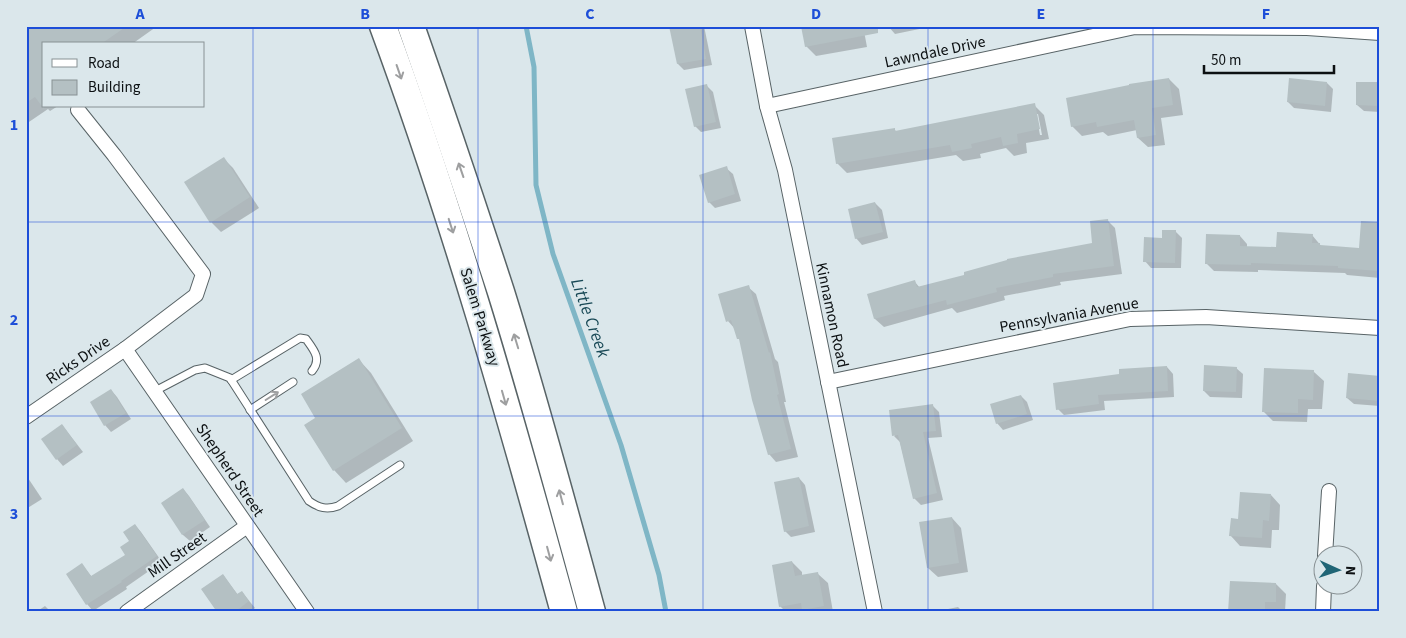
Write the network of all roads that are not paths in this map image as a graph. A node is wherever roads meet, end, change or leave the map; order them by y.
1 (382, 26) edge
2 (411, 26) edge
3 (752, 26) edge
4 (1380, 33) edge
5 (767, 106) junction
6 (78, 110) dead end
7 (1380, 328) edge
8 (125, 348) junction
9 (312, 371) dead end
10 (231, 380) junction
11 (293, 382) dead end
12 (828, 382) junction
13 (155, 391) junction
14 (250, 410) junction
15 (26, 416) edge
16 (400, 465) dead end
17 (1329, 492) dead end
18 (247, 526) junction
19 (1326, 546) edge
20 (1324, 596) edge
21 (127, 612) edge
22 (307, 612) edge
23 (564, 612) edge
24 (592, 612) edge
25 (875, 612) edge
26 (1323, 612) edge

1 -> 23 highway, Salem Parkway
24 -> 2 highway, Salem Parkway
3 - 5 street, Kinnamon Road
4 - 5 street, Lawndale Drive
5 - 12 street, Kinnamon Road
6 - 8 street, Ricks Drive
7 - 12 street, Pennsylvania Avenue
8 - 13 street, Shepherd Street
8 - 15 street, Ricks Drive
9 - 10 lane
10 - 13 lane
10 - 14 lane
14 -> 11 lane
12 - 25 street, Kinnamon Road
13 - 18 street, Shepherd Street
14 - 16 lane
17 - 19 street
18 - 21 street, Mill Street
18 - 22 street, Shepherd Street
20 - 26 street

